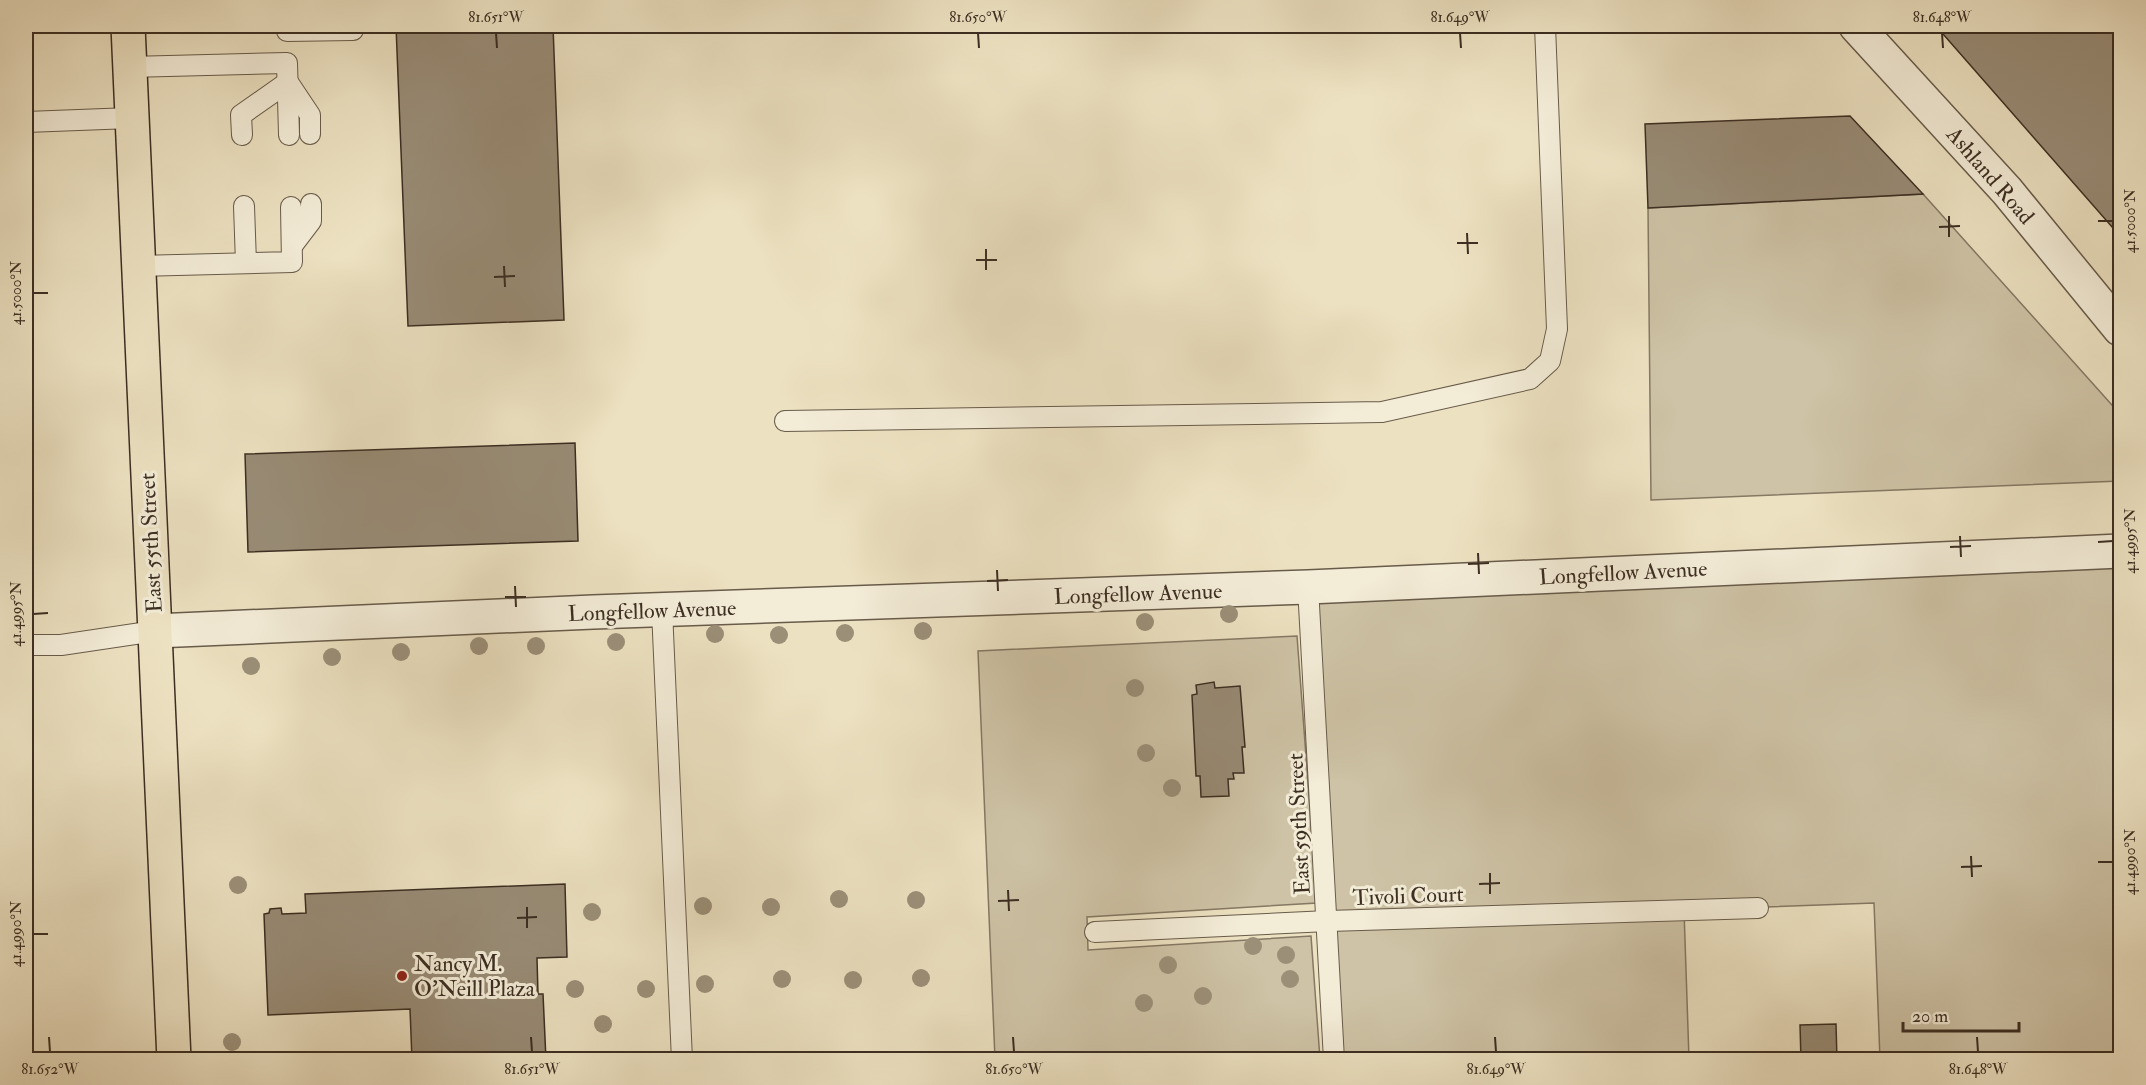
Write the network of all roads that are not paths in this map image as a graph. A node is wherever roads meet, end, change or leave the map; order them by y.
1 (128, 26) edge
2 (353, 26) edge
3 (1545, 26) edge
4 (1856, 26) edge
5 (287, 28) edge
6 (129, 67) junction
7 (288, 73) junction
8 (131, 118) junction
9 (26, 122) edge
10 (310, 134) dead end
11 (242, 135) dead end
12 (289, 135) dead end
13 (311, 204) dead end
14 (244, 206) dead end
15 (291, 207) dead end
16 (292, 246) junction
17 (246, 263) junction
18 (138, 266) junction
19 (2121, 329) edge
20 (785, 421) dead end
21 (2121, 551) edge
22 (1308, 587) junction
23 (662, 610) junction
24 (154, 631) junction
25 (26, 645) edge
26 (1758, 908) dead end
27 (1328, 921) junction
28 (1095, 932) dead end
29 (174, 1059) edge
30 (682, 1059) edge
31 (1334, 1059) edge

1 - 6 main road, East 55th Street
2 - 5 lane
3 - 20 lane
4 - 19 street, Ashland Road
5 - 7 lane
6 - 7 lane
6 - 8 main road, East 55th Street
7 - 10 lane
7 - 11 lane
7 - 12 lane
8 - 9 lane
8 - 18 main road, East 55th Street
13 - 16 lane
14 - 17 lane
15 - 16 lane
16 - 17 lane
17 - 18 lane
18 - 24 main road, East 55th Street
21 - 22 street, Longfellow Avenue
22 - 23 street, Longfellow Avenue
22 - 27 lane, East 59th Street
23 - 24 street, Longfellow Avenue
23 - 30 lane
24 - 25 lane
24 - 29 main road, East 55th Street
26 - 27 lane, Tivoli Court
27 - 28 lane, Tivoli Court
27 - 31 lane, East 59th Street

